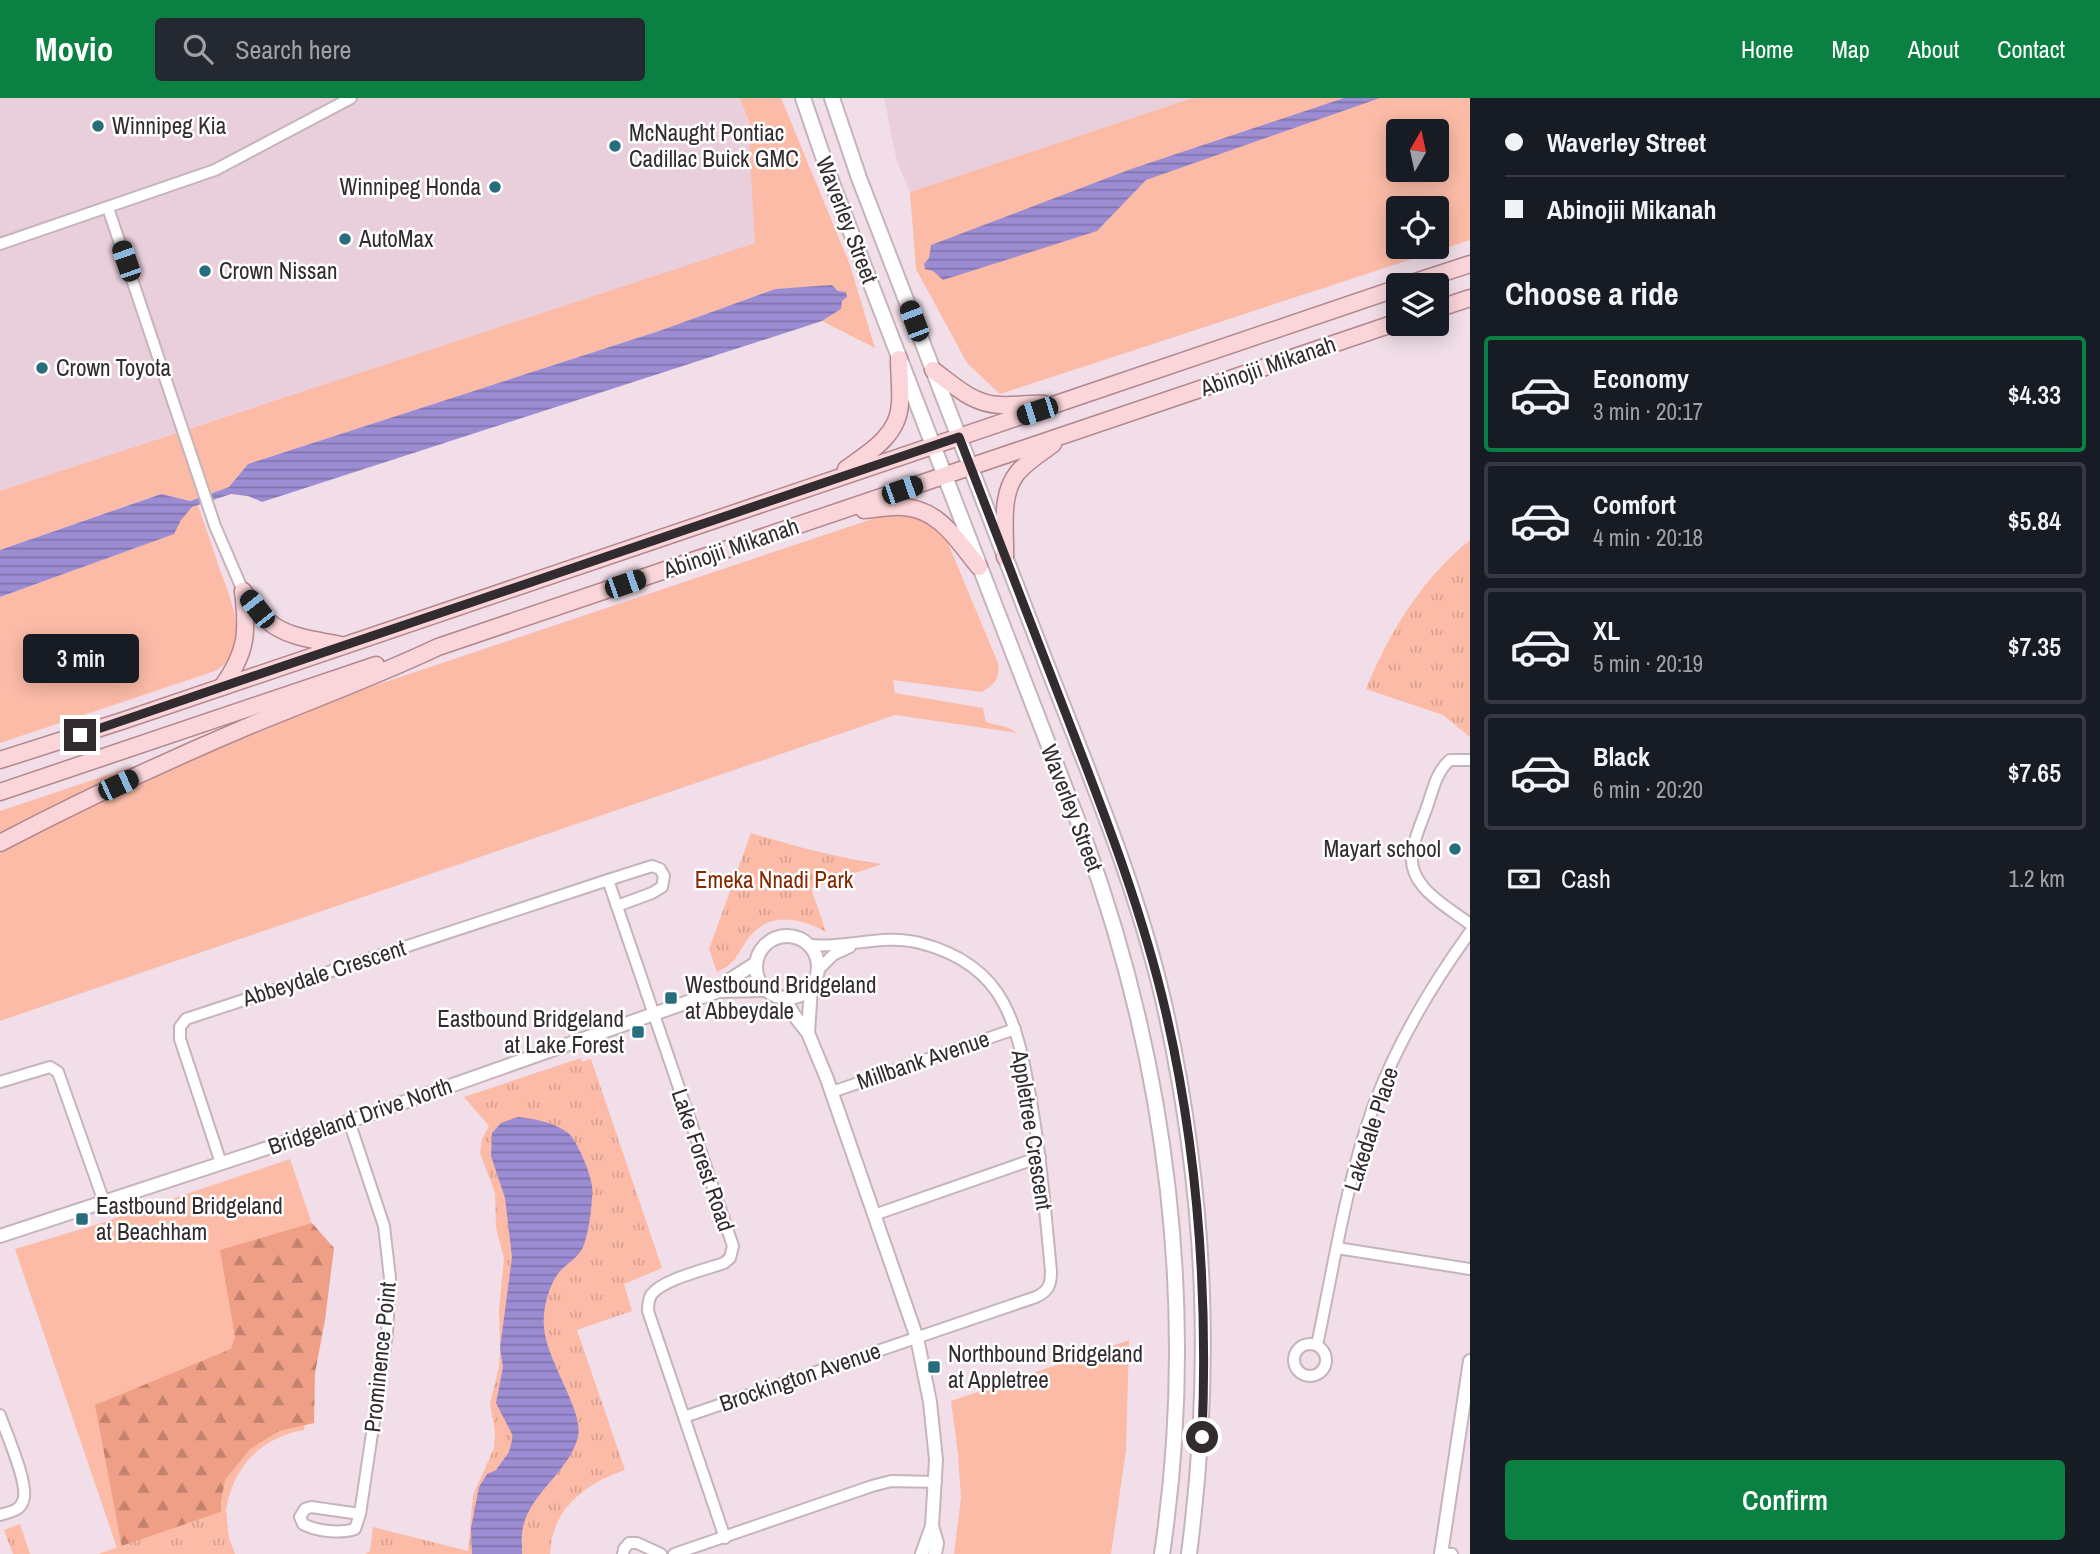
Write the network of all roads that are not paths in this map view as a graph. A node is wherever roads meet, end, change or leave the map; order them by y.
1 (351, 98) edge
2 (803, 98) edge
3 (832, 98) edge
4 (108, 208) junction
5 (0, 244) edge
6 (1470, 264) edge
7 (1443, 273) edge
8 (1386, 292) edge
9 (1470, 298) edge
10 (1449, 305) edge
11 (1386, 326) edge
12 (900, 359) junction
13 (933, 370) junction
14 (1057, 404) junction
15 (1066, 434) junction
16 (959, 437) junction
17 (932, 446) junction
18 (971, 467) junction
19 (944, 475) junction
20 (830, 481) junction
21 (838, 512) junction
22 (1005, 557) junction
23 (979, 567) junction
24 (243, 591) junction
25 (343, 646) junction
26 (438, 647) junction
27 (222, 687) junction
28 (49, 744) junction
29 (0, 760) edge
30 (1470, 760) edge
31 (0, 770) edge
32 (0, 792) edge
33 (0, 843) edge
34 (608, 880) junction
35 (617, 906) junction
36 (1470, 924) edge
37 (1470, 932) edge
38 (810, 944) junction
39 (856, 945) junction
40 (756, 963) junction
41 (819, 969) junction
42 (811, 987) junction
43 (767, 990) junction
44 (719, 991) junction
45 (784, 998) junction
46 (654, 1015) junction
47 (1015, 1029) junction
48 (808, 1033) junction
49 (0, 1082) edge
50 (832, 1092) junction
51 (349, 1121) junction
52 (1040, 1157) junction
53 (221, 1163) junction
54 (104, 1202) junction
55 (874, 1214) junction
56 (0, 1236) edge
57 (1337, 1248) junction
58 (1470, 1269) edge
59 (917, 1338) junction
60 (1317, 1345) dead end
61 (1470, 1361) edge
62 (0, 1415) edge
63 (684, 1417) junction
64 (936, 1482) junction
65 (360, 1514) junction
66 (0, 1515) edge
67 (932, 1526) junction
68 (725, 1538) junction
69 (623, 1554) edge
70 (661, 1554) edge
71 (674, 1554) edge
72 (922, 1554) edge
73 (935, 1554) edge
74 (1162, 1554) edge
75 (1189, 1554) edge
76 (1444, 1554) edge

1 - 4 street
2 - 12 main road, Waverley Street
3 - 13 main road, Waverley Street
4 - 5 street
4 - 24 street
6 - 7 main road
8 - 14 main road, Abinojii Mikanah
9 - 10 main road
11 - 15 main road, Abinojii Mikanah
12 - 17 main road, Waverley Street
12 - 20 main road
13 - 14 main road
13 - 16 main road, Waverley Street
14 - 16 main road, Abinojii Mikanah
15 - 18 main road, Abinojii Mikanah
15 - 22 main road
16 - 17 main road, Abinojii Mikanah
16 - 18 main road, Waverley Street
17 - 19 main road, Waverley Street
17 - 20 main road, Abinojii Mikanah
18 - 19 main road, Abinojii Mikanah
18 - 22 main road, Waverley Street
19 - 21 main road, Abinojii Mikanah
19 - 23 main road, Waverley Street
20 - 25 main road, Abinojii Mikanah
21 - 23 main road
21 - 26 main road, Abinojii Mikanah
22 - 75 main road, Waverley Street
23 - 74 main road, Waverley Street
24 - 25 main road
24 - 27 main road
25 - 27 main road, Abinojii Mikanah
26 - 32 main road
26 - 33 main road, Abinojii Mikanah
27 - 28 main road, Abinojii Mikanah
28 - 29 main road, Abinojii Mikanah
28 - 31 main road
30 - 36 street
34 - 35 street
34 - 35 street, Abbeydale Crescent
34 - 53 street, Abbeydale Crescent
35 - 46 street
37 - 57 street, Lakedale Place
38 - 39 street, Appletree Crescent
38 - 40 street
38 - 41 street
39 - 41 street, Appletree Crescent
39 - 47 street, Appletree Crescent
40 - 43 street
40 - 44 street, Bridgeland Drive North
41 - 42 street
42 - 45 street
42 - 48 street
43 - 44 street, Bridgeland Drive North
43 - 45 street
44 - 46 street, Bridgeland Drive North
45 - 48 street
46 - 51 street, Bridgeland Drive North
46 - 63 street, Lake Forest Road
47 - 50 street, Millbank Avenue
47 - 52 street, Appletree Crescent
48 - 50 street
49 - 54 street
50 - 55 street
51 - 53 street, Bridgeland Drive North
51 - 65 street, Prominence Point
52 - 55 street
52 - 59 street, Appletree Crescent
53 - 54 street, Bridgeland Drive North
54 - 56 street, Bridgeland Drive North
55 - 59 street
57 - 58 street
57 - 60 street, Lakedale Place
59 - 63 street, Brockington Avenue
59 - 64 street
61 - 76 street
62 - 66 street
63 - 68 street, Lake Forest Road
64 - 67 street
64 - 68 street
65 - 65 street
67 - 72 street
67 - 73 street
68 - 71 street
69 - 70 street

